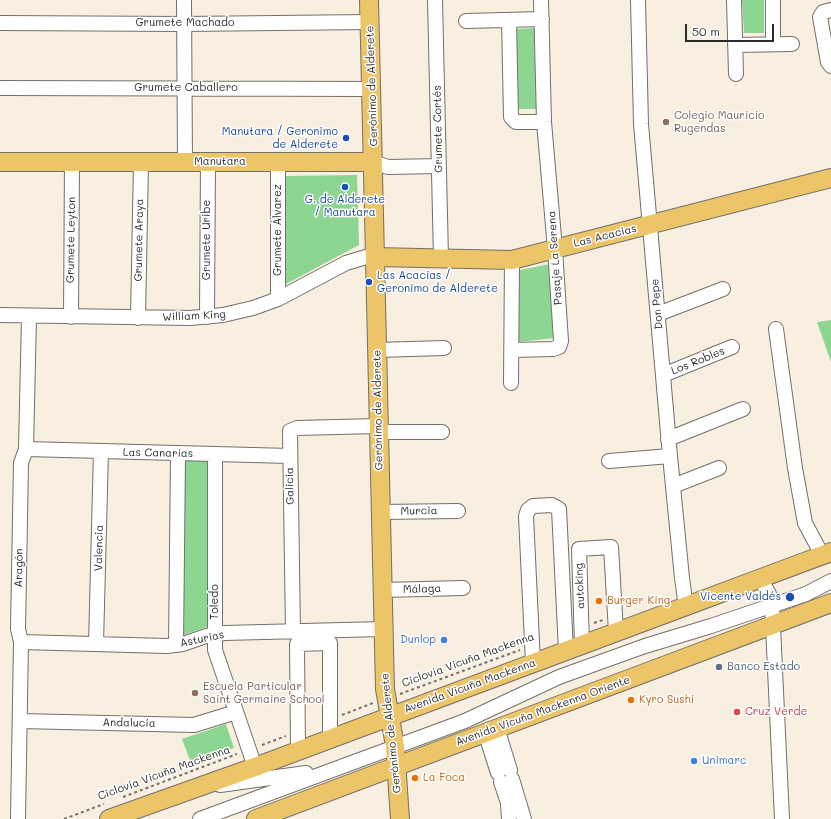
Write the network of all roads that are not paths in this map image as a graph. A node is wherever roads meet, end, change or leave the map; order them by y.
1 (184, 0) edge
2 (369, 0) edge
3 (435, 0) edge
4 (541, 0) edge
5 (638, 0) edge
6 (734, 0) edge
7 (773, 0) edge
8 (831, 10) edge
9 (542, 19) junction
10 (510, 20) junction
11 (466, 21) dead end
12 (370, 22) junction
13 (0, 23) edge
14 (184, 24) junction
15 (773, 44) junction
16 (792, 44) dead end
17 (735, 45) junction
18 (831, 66) edge
19 (736, 74) dead end
20 (0, 88) edge
21 (184, 88) junction
22 (372, 89) junction
23 (544, 122) junction
24 (0, 162) edge
25 (72, 162) junction
26 (141, 162) junction
27 (185, 162) junction
28 (208, 162) junction
29 (278, 162) junction
30 (373, 162) junction
31 (439, 166) junction
32 (831, 178) edge
33 (651, 224) junction
34 (555, 249) junction
35 (375, 257) junction
36 (441, 258) junction
37 (512, 260) junction
38 (723, 289) dead end
39 (278, 299) junction
40 (658, 314) junction
41 (0, 315) edge
42 (29, 316) junction
43 (70, 317) junction
44 (138, 318) junction
45 (207, 318) junction
46 (776, 329) dead end
47 (732, 347) dead end
48 (444, 348) dead end
49 (377, 350) junction
50 (512, 350) junction
51 (663, 375) junction
52 (512, 383) dead end
53 (743, 409) dead end
54 (378, 429) junction
55 (442, 432) dead end
56 (668, 439) junction
57 (26, 449) junction
58 (101, 451) junction
59 (178, 453) junction
60 (215, 454) junction
61 (290, 456) junction
62 (670, 456) junction
63 (609, 461) dead end
64 (719, 468) dead end
65 (673, 486) junction
66 (458, 511) dead end
67 (380, 512) junction
68 (827, 553) edge
69 (760, 578) junction
70 (831, 581) edge
71 (462, 588) dead end
72 (831, 588) edge
73 (382, 590) junction
74 (806, 594) junction
75 (831, 603) edge
76 (772, 605) junction
77 (686, 607) junction
78 (616, 624) junction
79 (773, 625) junction
80 (383, 629) junction
81 (293, 632) junction
82 (215, 634) junction
83 (582, 636) junction
84 (22, 642) junction
85 (96, 644) junction
86 (176, 645) junction
87 (566, 651) junction
88 (533, 663) junction
89 (236, 712) junction
90 (389, 716) junction
91 (20, 721) junction
92 (491, 730) junction
93 (330, 738) junction
94 (394, 746) junction
95 (298, 750) junction
96 (252, 758) junction
97 (397, 766) junction
98 (330, 770) junction
99 (505, 776) junction
100 (195, 788) junction
101 (109, 811) edge
102 (18, 819) edge
103 (200, 819) edge
104 (256, 819) edge
105 (400, 819) edge
106 (508, 819) edge
107 (524, 819) edge
108 (782, 819) edge

1 - 14 street
2 - 12 main road, Gerónimo de Alderete
3 - 31 street, Grumete Cortés
4 - 9 street, Pasaje La Serena
5 - 33 street, Don Pepe
6 - 17 street
7 - 15 street
8 - 18 street
9 - 10 street
9 - 23 street, Pasaje La Serena
10 - 11 street
10 - 23 street
12 - 14 street, Grumete Machado
12 - 22 main road, Gerónimo de Alderete
13 - 14 street, Grumete Machado
14 - 21 street
15 - 16 street
15 - 17 street
17 - 19 street
20 - 21 street, Grumete Caballero
21 - 22 street, Grumete Caballero
21 - 27 street
22 - 30 main road, Gerónimo de Alderete
23 - 34 street, Pasaje La Serena
24 - 25 main road, Manutara
25 - 26 main road, Manutara
25 - 43 street, Grumete Leyton
26 - 27 main road, Manutara
26 - 44 street, Grumete Araya
27 - 28 main road, Manutara
28 - 29 main road, Manutara
28 - 45 street, Grumete Uribe
29 - 30 main road, Manutara
29 - 39 street, Grumete Álvarez
30 - 31 street, Manutara
30 - 35 main road, Gerónimo de Alderete
31 - 36 street, Grumete Cortés
32 - 33 main road, Las Acacias
33 - 34 main road, Las Acacias
33 - 40 street, Don Pepe
34 - 37 main road, Las Acacias
34 - 50 street, Pasaje La Serena
35 - 36 main road, Las Acacias
35 - 39 street, William King
35 - 49 main road, Gerónimo de Alderete
36 - 37 main road, Las Acacias
37 - 50 street
38 - 40 street
39 - 45 street, William King
40 - 51 street, Don Pepe
41 - 42 street, William King
42 - 43 street, William King
42 - 57 street, Aragón
43 - 44 street, William King
44 - 45 street, William King
46 - 68 street
47 - 51 street, Los Robles
48 - 49 street
49 - 54 main road, Gerónimo de Alderete
50 - 52 street
51 - 56 street, Don Pepe
53 - 56 street
54 - 55 street
54 - 61 street, Galicia
54 - 67 main road, Gerónimo de Alderete
56 - 62 street, Don Pepe
57 - 58 street, Las Canarias
57 - 84 street, Aragón
58 - 59 street, Las Canarias
58 - 85 street, Valencia
59 - 60 street, Las Canarias
59 - 86 street
60 - 61 street, Las Canarias
60 - 82 street, Toledo
61 - 81 street, Galicia
62 - 63 street
62 - 65 street, Don Pepe
64 - 65 street
65 - 77 street, Don Pepe
66 - 67 street, Murcia
67 - 73 main road, Gerónimo de Alderete
68 - 69 main road, Avenida Vicuña Mackenna
69 - 76 street
69 - 77 main road, Avenida Vicuña Mackenna
70 - 74 street
71 - 73 street, Málaga
72 - 74 street
73 - 80 main road, Gerónimo de Alderete
74 - 76 street
75 - 79 main road, Avenida Vicuña Mackenna Oriente
76 - 79 street
76 - 94 street
77 - 78 main road, Avenida Vicuña Mackenna
78 - 83 main road, Avenida Vicuña Mackenna
78 - 83 street, autoking
79 - 92 main road, Avenida Vicuña Mackenna Oriente
79 - 108 street
80 - 81 street, Asturias
80 - 90 main road, Gerónimo de Alderete
81 - 82 street, Asturias
82 - 86 street, Asturias
82 - 89 street, Toledo
83 - 87 main road, Avenida Vicuña Mackenna
84 - 85 street, Asturias
84 - 91 street, Aragón
85 - 86 street, Asturias
87 - 88 main road, Avenida Vicuña Mackenna
87 - 88 street
88 - 90 main road, Avenida Vicuña Mackenna
89 - 91 street, Andalucía
89 - 96 street, Toledo
90 - 93 main road, Avenida Vicuña Mackenna
90 - 94 main road, Gerónimo de Alderete
91 - 102 street, Aragón
92 - 97 main road, Avenida Vicuña Mackenna Oriente
92 - 99 street
93 - 95 main road, Avenida Vicuña Mackenna
93 - 95 street
94 - 97 main road, Gerónimo de Alderete
94 - 98 street
95 - 96 main road, Avenida Vicuña Mackenna
96 - 100 main road, Avenida Vicuña Mackenna
97 - 104 main road, Avenida Vicuña Mackenna Oriente
97 - 105 main road, Gerónimo de Alderete
98 - 100 street
98 - 103 street
99 - 106 street
99 - 107 street
100 - 101 main road, Avenida Vicuña Mackenna

